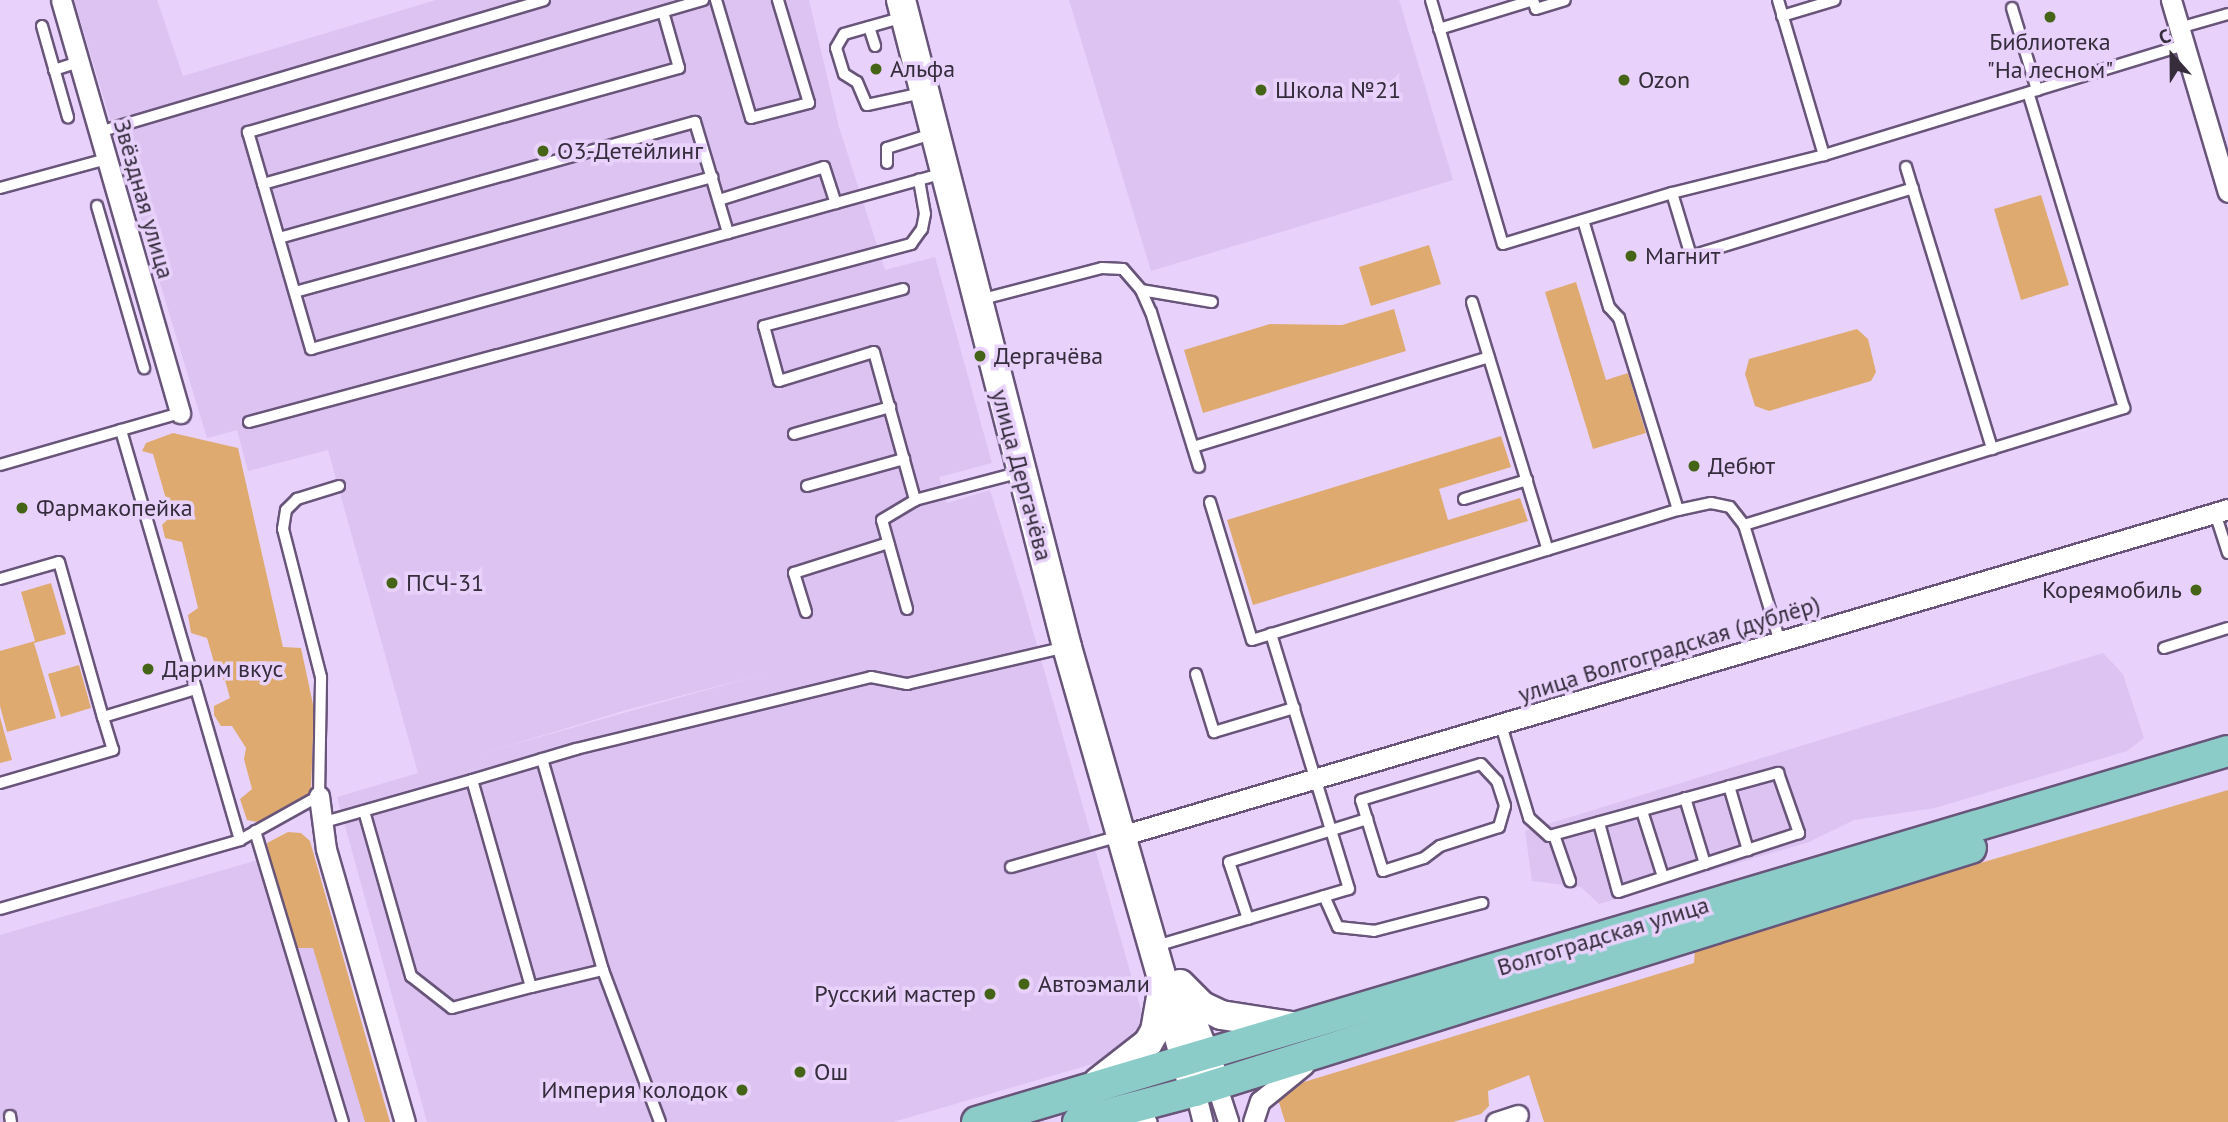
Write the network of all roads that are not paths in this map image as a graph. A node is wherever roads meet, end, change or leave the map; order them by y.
1 (61, 0) edge
2 (544, 0) edge
3 (703, 0) edge
4 (716, 0) edge
5 (778, 0) edge
6 (1431, 0) edge
7 (1565, 0) edge
8 (1778, 0) edge
9 (1835, 0) edge
10 (2171, 0) edge
11 (2012, 8) dead end
12 (903, 9) edge
13 (663, 12) junction
14 (2228, 14) edge
15 (1782, 16) junction
16 (42, 26) dead end
17 (869, 27) junction
18 (1439, 29) junction
19 (2182, 36) junction
20 (875, 46) dead end
21 (79, 62) junction
22 (54, 70) junction
23 (2032, 91) junction
24 (922, 93) junction
25 (68, 117) dead end
26 (99, 132) junction
27 (933, 134) junction
28 (1824, 155) junction
29 (107, 159) junction
30 (887, 163) dead end
31 (1906, 167) dead end
32 (932, 176) junction
33 (712, 177) junction
34 (263, 184) junction
35 (0, 188) edge
36 (1913, 188) junction
37 (2228, 192) edge
38 (1672, 193) junction
39 (719, 200) junction
40 (836, 203) junction
41 (97, 206) dead end
42 (1583, 220) junction
43 (729, 233) junction
44 (279, 238) junction
45 (142, 278) junction
46 (120, 284) junction
47 (903, 289) dead end
48 (1141, 290) junction
49 (295, 292) junction
50 (978, 301) junction
51 (1212, 302) dead end
52 (1472, 302) dead end
53 (1489, 357) junction
54 (144, 368) dead end
55 (890, 407) junction
56 (180, 413) joint
57 (248, 422) dead end
58 (121, 430) junction
59 (794, 434) dead end
60 (1193, 447) junction
61 (1992, 449) junction
62 (904, 459) junction
63 (0, 465) edge
64 (1199, 467) dead end
65 (1022, 472) junction
66 (1527, 480) junction
67 (339, 486) dead end
68 (807, 486) dead end
69 (1464, 499) dead end
70 (915, 500) junction
71 (1210, 502) dead end
72 (1678, 510) junction
73 (2222, 511) edge
74 (1744, 525) junction
75 (888, 543) junction
76 (1548, 550) junction
77 (2228, 553) edge
78 (0, 579) edge
79 (907, 609) dead end
80 (806, 612) dead end
81 (2228, 628) edge
82 (1271, 634) junction
83 (1780, 642) junction
84 (1067, 647) junction
85 (2164, 648) dead end
86 (1196, 674) dead end
87 (196, 690) junction
88 (1294, 708) junction
89 (103, 717) junction
90 (1501, 725) junction
91 (2228, 751) edge
92 (542, 759) junction
93 (2228, 769) edge
94 (472, 780) junction
95 (1316, 780) junction
96 (0, 783) edge
97 (1729, 786) junction
98 (319, 796) junction
99 (1685, 798) junction
100 (364, 811) junction
101 (1642, 811) junction
102 (1367, 819) junction
103 (321, 823) junction
104 (1599, 823) junction
105 (1331, 830) junction
106 (255, 831) junction
107 (1124, 835) junction
108 (1554, 835) junction
109 (240, 840) junction
110 (1748, 850) junction
111 (1705, 864) junction
112 (1011, 867) dead end
113 (1663, 877) junction
114 (1570, 881) dead end
115 (1324, 896) junction
116 (1482, 903) dead end
117 (0, 909) edge
118 (1248, 919) junction
119 (1156, 946) junction
120 (603, 970) junction
121 (1169, 983) junction
122 (531, 987) junction
123 (1298, 1027) junction
124 (1332, 1047) junction
125 (1195, 1059) junction
126 (1205, 1087) junction
127 (1082, 1111) edge
128 (1518, 1115) dead end
129 (343, 1122) edge
130 (405, 1122) edge
131 (660, 1122) edge
132 (977, 1122) edge
133 (1147, 1122) edge
134 (1203, 1122) edge
135 (1228, 1122) edge
136 (1253, 1122) edge
137 (1496, 1122) edge

1 - 21 street, Звёздная улица
2 - 26 lane
3 - 13 lane
4 - 5 lane
6 - 18 lane
7 - 18 lane
8 - 15 lane
9 - 15 lane
10 - 19 street
11 - 23 lane
12 - 17 lane
12 - 24 street, улица Дергачёва
13 - 34 lane
13 - 34 lane
14 - 19 lane
15 - 28 lane
16 - 22 lane
17 - 20 lane
17 - 24 lane
18 - 42 lane
19 - 23 lane
19 - 37 street
21 - 22 lane
21 - 26 street, Звёздная улица
22 - 25 lane
23 - 28 lane
23 - 61 lane
24 - 27 street, улица Дергачёва
26 - 29 street, Звёздная улица
27 - 30 lane
27 - 32 street, улица Дергачёва
28 - 38 lane
29 - 35 lane
29 - 45 street, Звёздная улица
31 - 36 lane
32 - 40 lane
32 - 50 street, улица Дергачёва
32 - 57 lane
33 - 39 lane
33 - 44 lane
33 - 49 lane
34 - 44 lane
36 - 38 lane
36 - 61 lane
38 - 42 lane
39 - 40 lane
39 - 43 lane
40 - 43 lane
41 - 46 lane
42 - 72 lane
43 - 49 lane
44 - 49 lane
45 - 46 lane
45 - 56 street, Звёздная улица
46 - 54 lane
47 - 55 lane
48 - 50 lane
48 - 51 lane
48 - 60 lane
50 - 65 street, улица Дергачёва
52 - 53 lane
53 - 60 lane
53 - 66 lane
55 - 59 lane
55 - 62 lane
56 - 58 lane
58 - 63 lane
58 - 87 lane
60 - 64 lane
61 - 74 lane
62 - 68 lane
62 - 70 lane
65 - 70 lane
65 - 84 street, улица Дергачёва
66 - 69 lane
66 - 76 lane
67 - 98 lane
70 - 75 lane
71 - 82 lane
72 - 74 lane
72 - 76 lane
73 - 77 lane
73 - 83 street, улица Волгоградская (дублёр)
74 - 83 lane
75 - 79 lane
75 - 80 lane
76 - 82 lane
78 - 89 lane
81 - 85 lane
82 - 88 lane
83 - 90 street, улица Волгоградская (дублёр)
84 - 92 lane
84 - 107 street, улица Дергачёва
86 - 88 lane
87 - 89 lane
87 - 109 lane
88 - 95 lane
89 - 96 lane
90 - 95 street, улица Волгоградская (дублёр)
90 - 108 lane
91 - 123 main road, Волгоградская улица
92 - 94 lane
92 - 120 lane
93 - 124 main road, Волгоградская улица
94 - 100 lane
94 - 122 lane
95 - 105 lane
95 - 107 street, улица Волгоградская (дублёр)
97 - 99 lane
97 - 110 lane
97 - 110 lane
98 - 103 street
98 - 106 lane
99 - 101 lane
99 - 111 lane
100 - 103 lane
100 - 122 lane
101 - 104 lane
101 - 113 lane
102 - 102 lane
102 - 105 lane
103 - 130 street
104 - 108 lane
104 - 113 lane
105 - 115 lane
105 - 118 lane
106 - 109 lane
106 - 129 lane
107 - 112 lane
107 - 119 street, улица Дергачёва
108 - 114 lane
109 - 117 lane
110 - 111 lane
111 - 113 lane
115 - 116 lane
115 - 118 lane
118 - 119 lane
119 - 121 street, улица Дергачёва
120 - 122 lane
120 - 131 lane
121 - 123 street
121 - 125 street, улица Дергачёва
121 - 127 street
123 - 125 main road, Волгоградская улица
124 - 126 main road, Волгоградская улица
124 - 136 street
125 - 126 street, улица Дергачёва
125 - 127 main road, Волгоградская улица
126 - 127 main road, Волгоградская улица
126 - 134 street, улица Дергачёва
126 - 135 street, улица Дергачёва
127 - 132 main road, Волгоградская улица
127 - 133 street
128 - 137 street

